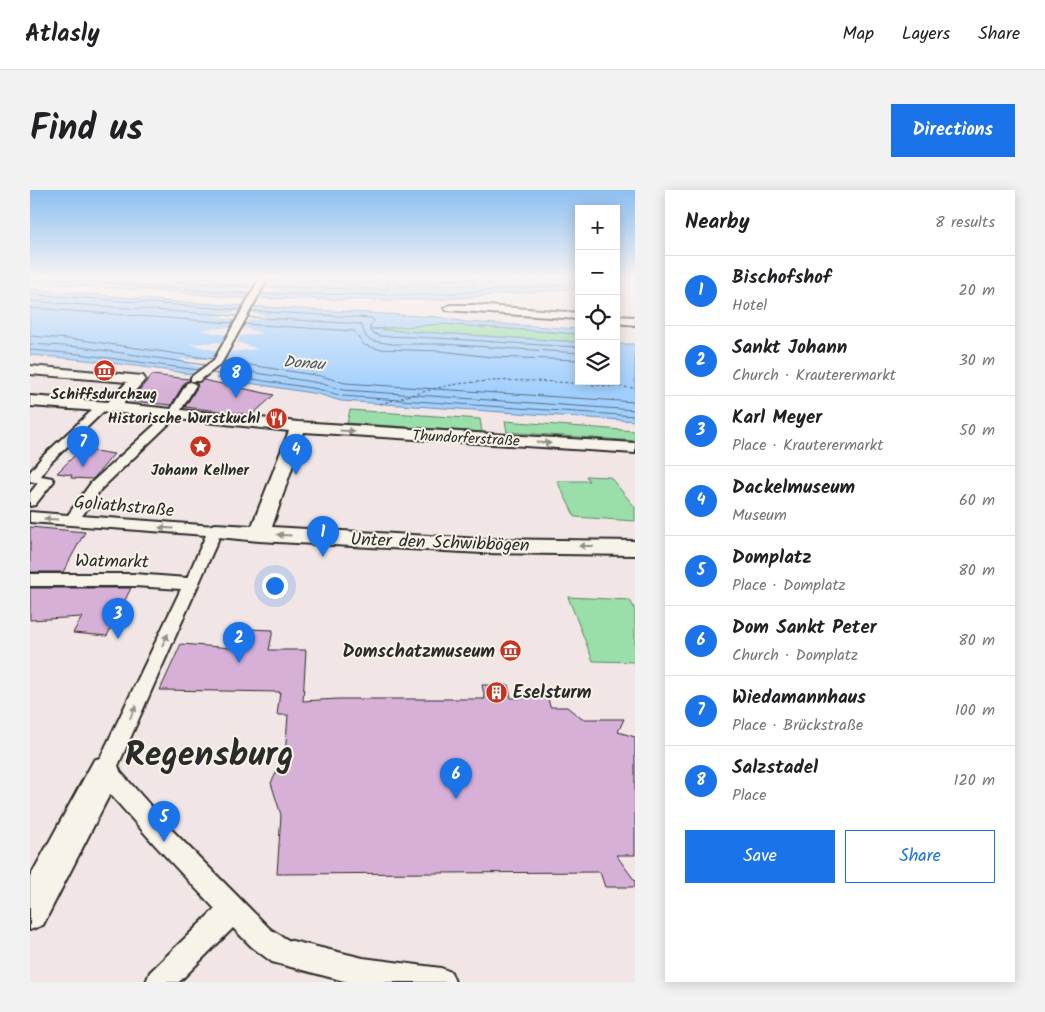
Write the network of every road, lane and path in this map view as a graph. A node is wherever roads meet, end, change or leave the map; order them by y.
1 (244, 315) edge
2 (620, 319) edge
3 (635, 321) edge
4 (30, 370) edge
5 (193, 382) joint
6 (30, 401) edge
7 (108, 406) junction
8 (174, 413) junction
9 (298, 428) junction
10 (635, 448) edge
11 (30, 502) edge
12 (30, 518) edge
13 (72, 520) junction
14 (215, 531) junction
15 (259, 534) junction
16 (635, 548) edge
17 (30, 580) edge
18 (192, 584) junction
19 (144, 684) joint
20 (105, 771) junction
21 (233, 909) junction
22 (30, 912) edge
23 (363, 977) edge
24 (160, 982) edge
25 (441, 982) edge

1 - 5 street
2 - 3 street
4 - 7 street
5 - 8 street
6 - 7 street, Thundorferstraße
7 - 8 street, Thundorferstraße
7 - 11 street
8 - 9 street, Thundorferstraße
8 - 13 street
9 -> 10 street, Thundorferstraße
9 - 15 street
13 -> 12 street, Goliathstraße
14 -> 13 street, Goliathstraße
14 - 15 street, Unter den Schwibbögen
14 - 18 street
16 -> 15 street, Unter den Schwibbögen
17 - 18 street, Watmarkt
19 -> 18 street
20 -> 19 street
20 - 21 street
20 - 22 street
21 - 23 street
21 - 24 street
23 - 25 street

